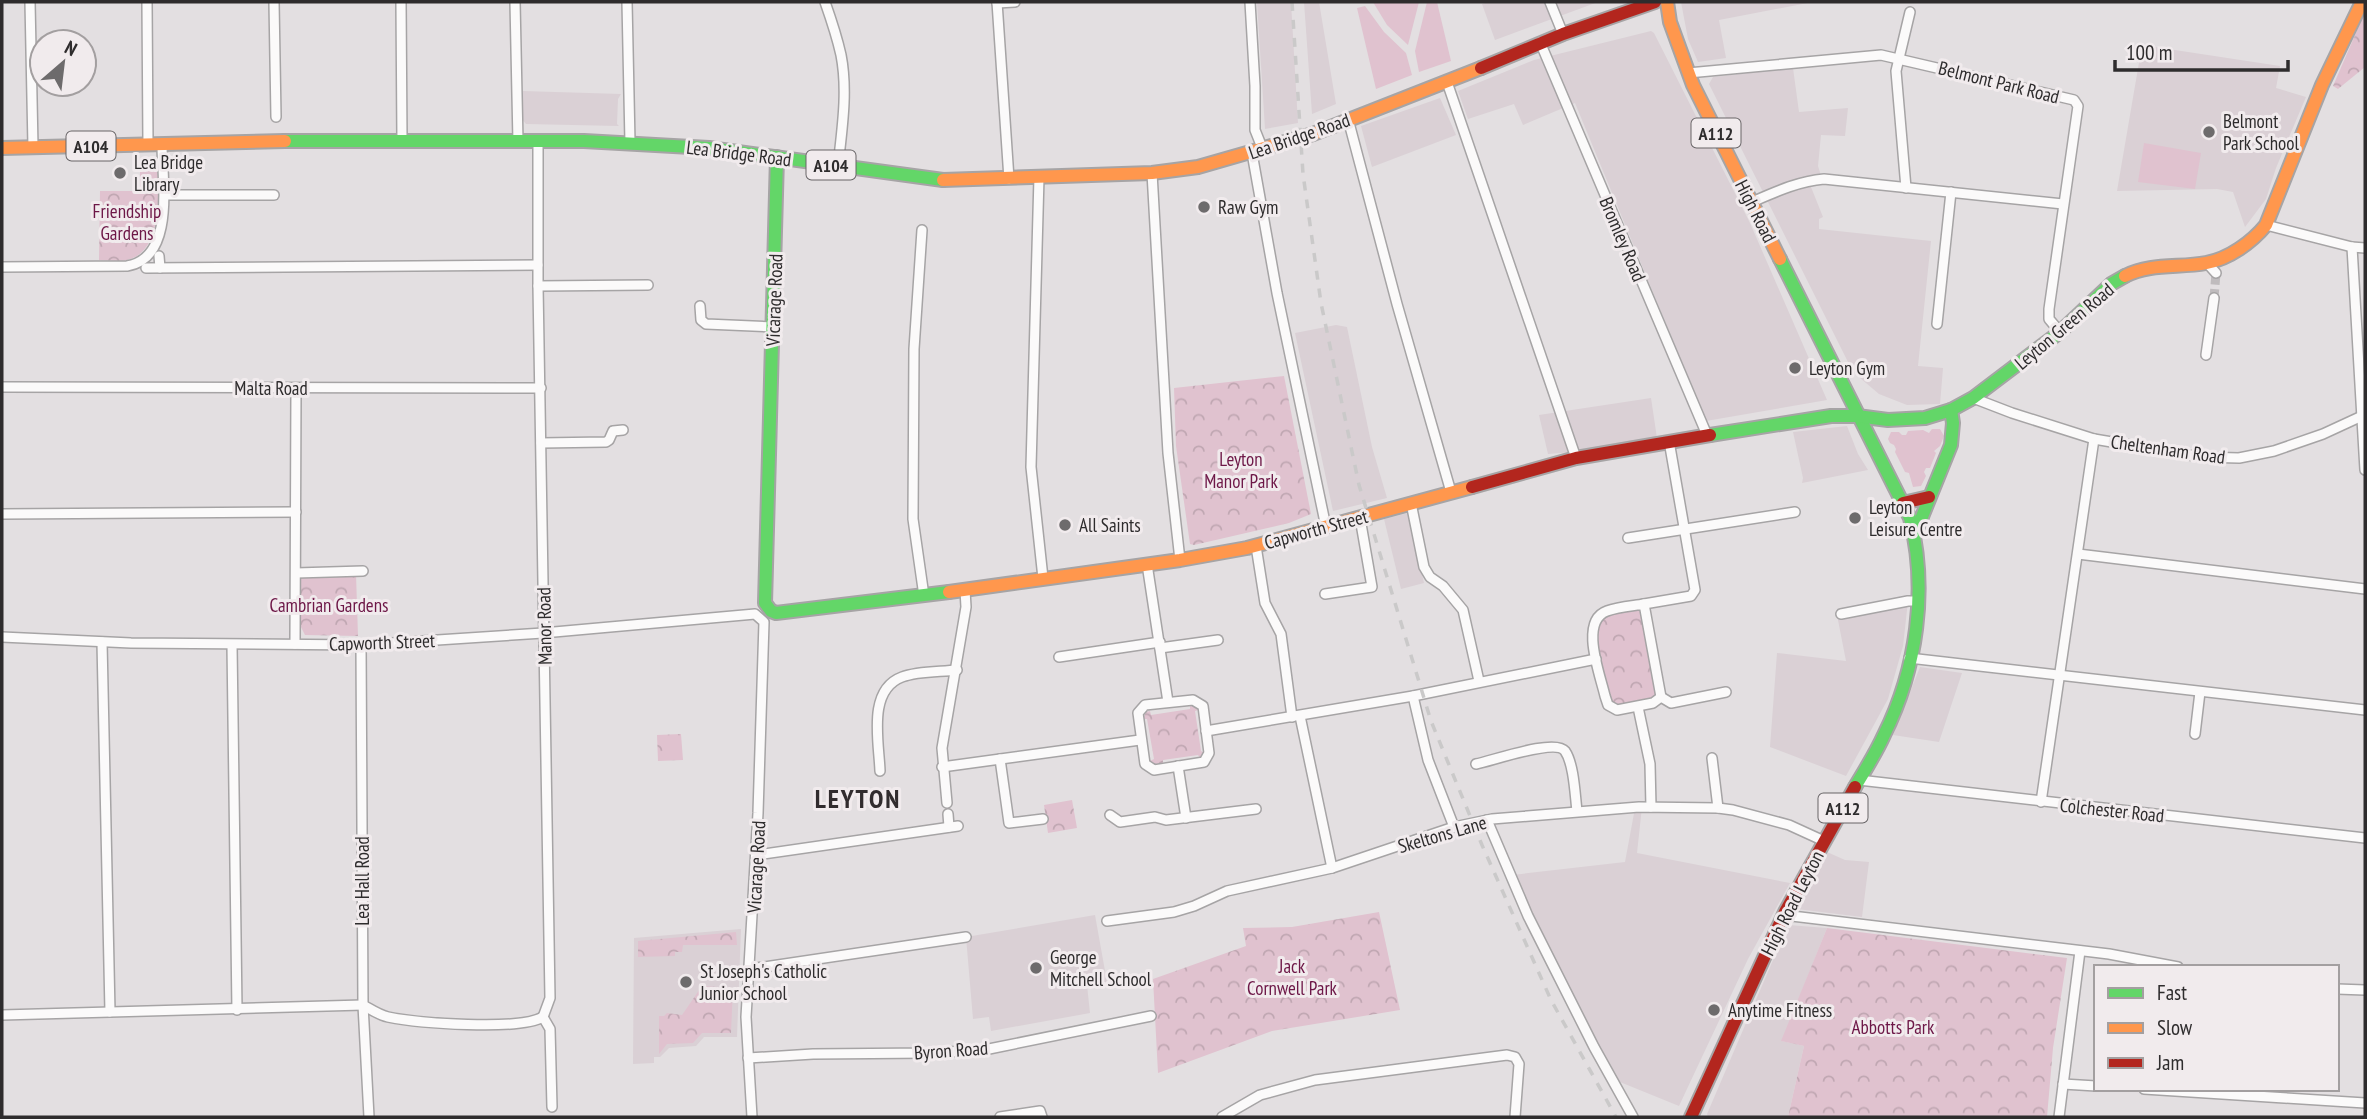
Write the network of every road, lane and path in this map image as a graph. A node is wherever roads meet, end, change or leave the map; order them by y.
1 (30, 2) edge
2 (147, 2) edge
3 (274, 2) edge
4 (401, 2) edge
5 (515, 2) edge
6 (627, 2) edge
7 (825, 2) edge
8 (997, 2) edge
9 (1015, 2) edge
10 (1250, 2) edge
11 (1550, 2) edge
12 (1655, 2) edge
13 (1667, 2) edge
14 (2362, 2) edge
15 (1910, 12) dead end
16 (1563, 34) junction
17 (1540, 43) junction
18 (1899, 58) junction
19 (1688, 73) junction
20 (1447, 82) junction
21 (276, 117) dead end
22 (1348, 119) junction
23 (402, 141) junction
24 (538, 141) junction
25 (518, 142) junction
26 (630, 143) junction
27 (148, 145) junction
28 (162, 145) junction
29 (33, 147) junction
30 (2, 148) edge
31 (1257, 152) junction
32 (778, 157) junction
33 (838, 166) junction
34 (1152, 173) junction
35 (1040, 177) junction
36 (1009, 179) junction
37 (1906, 188) junction
38 (1951, 192) junction
39 (165, 195) junction
40 (274, 195) dead end
41 (1752, 202) junction
42 (2063, 204) junction
43 (2266, 225) junction
44 (922, 230) dead end
45 (2352, 247) junction
46 (2365, 248) edge
47 (159, 256) dead end
48 (538, 265) junction
49 (2, 267) edge
50 (146, 268) dead end
51 (160, 268) junction
52 (648, 285) dead end
53 (538, 286) junction
54 (2214, 298) tunnel mouth
55 (700, 306) dead end
56 (1937, 324) dead end
57 (773, 327) junction
58 (2060, 332) junction
59 (2361, 335) edge
60 (2206, 355) dead end
61 (2, 387) edge
62 (296, 388) junction
63 (541, 388) junction
64 (1973, 398) junction
65 (1951, 410) junction
66 (1857, 416) junction
67 (2362, 416) junction
68 (623, 430) dead end
69 (1707, 435) junction
70 (2094, 439) junction
71 (1669, 441) junction
72 (541, 443) junction
73 (1576, 458) junction
74 (2365, 468) edge
75 (1451, 492) junction
76 (1929, 497) junction
77 (1411, 503) junction
78 (1903, 503) junction
79 (296, 512) junction
80 (1795, 512) dead end
81 (2, 514) edge
82 (1360, 518) junction
83 (1326, 527) junction
84 (1684, 529) junction
85 (1915, 534) junction
86 (1628, 538) dead end
87 (1256, 546) junction
88 (2078, 555) junction
89 (1180, 560) junction
90 (1147, 564) junction
91 (363, 571) dead end
92 (296, 573) junction
93 (1043, 578) junction
94 (2365, 589) edge
95 (965, 590) junction
96 (1325, 593) dead end
97 (924, 596) junction
98 (1918, 601) junction
99 (1644, 604) junction
100 (765, 613) junction
101 (1841, 614) dead end
102 (543, 633) junction
103 (2, 638) edge
104 (1218, 640) dead end
105 (102, 642) junction
106 (295, 644) junction
107 (232, 645) junction
108 (361, 645) junction
109 (1160, 645) junction
110 (1059, 657) dead end
111 (1909, 658) junction
112 (1596, 659) junction
113 (957, 670) junction
114 (2060, 676) junction
115 (1479, 681) junction
116 (1726, 692) dead end
117 (2200, 692) junction
118 (1413, 696) junction
119 (1661, 697) junction
120 (1168, 702) junction
121 (1638, 707) junction
122 (2365, 710) edge
123 (1296, 716) junction
124 (1206, 732) junction
125 (2195, 734) dead end
126 (1140, 740) junction
127 (1712, 758) dead end
128 (1000, 759) junction
129 (1476, 764) dead end
130 (1178, 766) junction
131 (942, 767) junction
132 (880, 771) dead end
133 (1859, 780) junction
134 (2041, 802) junction
135 (947, 803) dead end
136 (1651, 807) junction
137 (1718, 808) junction
138 (1256, 809) dead end
139 (1577, 811) junction
140 (948, 814) dead end
141 (1110, 815) dead end
142 (1186, 818) junction
143 (1043, 819) dead end
144 (1487, 820) junction
145 (1454, 827) junction
146 (2365, 838) edge
147 (1824, 841) junction
148 (757, 855) junction
149 (1332, 868) junction
150 (1785, 912) junction
151 (1107, 921) dead end
152 (966, 937) dead end
153 (2080, 951) junction
154 (2166, 965) edge
155 (750, 969) junction
156 (2339, 989) edge
157 (2365, 990) edge
158 (363, 1005) junction
159 (237, 1010) junction
160 (110, 1012) junction
161 (5, 1015) edge
162 (1152, 1016) dead end
163 (543, 1017) junction
164 (748, 1058) junction
165 (2063, 1084) junction
166 (2094, 1086) edge
167 (2176, 1091) edge
168 (2365, 1103) edge
169 (552, 1107) dead end
170 (369, 1117) edge
171 (752, 1117) edge
172 (1000, 1117) edge
173 (1042, 1117) edge
174 (1222, 1117) edge
175 (1515, 1117) edge
176 (1633, 1117) edge
177 (1691, 1117) edge
178 (2059, 1117) edge

1 - 29 street
2 - 27 street
3 - 21 street
4 - 23 street
5 - 25 street
6 - 26 street
7 - 33 street
8 - 9 street
8 - 36 street
10 - 31 street
11 - 16 street
12 - 16 main road, Lea Bridge Road / A104
13 - 19 main road, High Road / A112
14 - 43 main road, Leyton Green Road
15 - 18 street
16 - 17 main road, Lea Bridge Road / A104
17 - 20 main road, Lea Bridge Road / A104
17 - 69 street, Bromley Road
18 - 19 street, Belmont Park Road
18 - 37 street
18 - 42 street, Belmont Park Road
19 - 41 main road, High Road / A112
20 - 22 main road, Lea Bridge Road / A104
20 - 73 street
22 - 31 main road, Lea Bridge Road / A104
22 - 75 street
23 - 25 main road, Lea Bridge Road / A104
23 - 28 main road, Lea Bridge Road / A104
24 - 25 main road, Lea Bridge Road / A104
24 - 26 main road, Lea Bridge Road / A104
24 - 48 street, Manor Road
26 - 32 main road, Lea Bridge Road / A104
27 - 28 main road, Lea Bridge Road / A104
27 - 29 main road, Lea Bridge Road / A104
28 - 39 street
29 - 30 main road, Lea Bridge Road / A104
31 - 34 main road, Lea Bridge Road / A104
31 - 83 street
32 - 33 main road, Lea Bridge Road / A104
32 - 57 main road, Vicarage Road
33 - 36 main road, Lea Bridge Road / A104
34 - 35 main road, Lea Bridge Road / A104
34 - 89 street
35 - 36 main road, Lea Bridge Road / A104
35 - 93 street
37 - 38 street
37 - 41 street
38 - 42 street
38 - 56 street
39 - 40 street
39 - 49 street
41 - 66 main road, High Road / A112
42 - 58 street, Belmont Park Road
43 - 45 street
43 - 58 main road, Leyton Green Road
44 - 97 street
45 - 46 street
45 - 59 street
47 - 51 street
48 - 51 street
48 - 53 street, Manor Road
50 - 51 street
52 - 53 street
53 - 63 street, Manor Road
54 - 60 street
55 - 57 street
57 - 100 main road, Vicarage Road
58 - 64 main road, Leyton Green Road
59 - 67 street
61 - 62 street, Malta Road
62 - 63 street, Malta Road
62 - 79 street
63 - 72 street, Manor Road
64 - 65 main road, Leyton Green Road
64 - 70 street, Cheltenham Road
65 - 66 main road, Leyton Green Road
65 - 76 main road
66 - 69 main road, Capworth Street
66 - 78 main road, High Road Leyton / A112
67 - 70 street, Cheltenham Road
67 - 74 street
68 - 72 street
69 - 71 main road, Capworth Street
70 - 88 street
71 - 73 main road, Capworth Street
71 - 84 street
72 - 102 street, Manor Road
73 - 75 main road, Capworth Street
75 - 77 main road, Capworth Street
76 - 78 main road
76 - 85 main road
77 - 82 main road, Capworth Street
77 - 115 street
78 - 85 main road, High Road Leyton / A112
79 - 81 street
79 - 92 street
80 - 84 street
82 - 83 main road, Capworth Street
82 - 96 street
83 - 87 main road, Capworth Street
84 - 86 street
84 - 99 street
85 - 98 main road, High Road Leyton / A112
87 - 89 main road, Capworth Street
87 - 123 street
88 - 94 street
88 - 114 street
89 - 90 main road, Capworth Street
90 - 93 main road, Capworth Street
90 - 109 street
91 - 92 street
92 - 106 street
93 - 95 main road, Capworth Street
95 - 97 main road, Capworth Street
95 - 113 street
97 - 100 main road, Capworth Street
98 - 101 street
98 - 111 main road, High Road Leyton / A112
99 - 112 street
99 - 119 street
100 - 102 street, Capworth Street
100 - 148 street, Vicarage Road
102 - 108 street, Capworth Street
102 - 163 street, Manor Road
103 - 105 street, Capworth Street
104 - 109 street
105 - 107 street, Capworth Street
105 - 160 street
106 - 107 street, Capworth Street
106 - 108 street, Capworth Street
107 - 159 street
108 - 158 street, Lea Hall Road
109 - 110 street
109 - 120 street
111 - 114 street
111 - 133 main road, High Road Leyton / A112
112 - 115 street
112 - 121 street
113 - 131 street
113 - 132 street
114 - 117 street
114 - 134 street
115 - 118 street
116 - 119 street
117 - 122 street
117 - 125 street
118 - 123 street
118 - 145 street
119 - 121 street
120 - 124 street
120 - 126 street
121 - 136 street
123 - 124 street
123 - 149 street
124 - 130 street
126 - 128 street
126 - 130 street
127 - 137 street
128 - 131 street
128 - 143 street
129 - 139 street
130 - 142 street
131 - 135 street
133 - 134 street, Colchester Road
133 - 147 main road, High Road Leyton / A112
134 - 146 street, Colchester Road
136 - 137 street, Skeltons Lane
136 - 139 street, Skeltons Lane
137 - 147 street, Skeltons Lane
138 - 142 street
139 - 144 street, Skeltons Lane
140 - 148 street
141 - 142 street
144 - 145 street, Skeltons Lane
144 - 176 street
145 - 149 street, Skeltons Lane
147 - 150 main road, High Road Leyton / A112
148 - 155 street, Vicarage Road
149 - 151 street, Skeltons Lane
150 - 153 street
150 - 177 main road, High Road Leyton / A112
152 - 155 street
153 - 154 street
153 - 165 street
155 - 164 street, Vicarage Road
156 - 157 street
158 - 159 street
158 - 163 street
158 - 170 street, Lea Hall Road
159 - 160 street
160 - 161 street
162 - 164 street, Byron Road
163 - 169 street, Manor Road
164 - 171 street, Vicarage Road
165 - 166 street
165 - 178 street
167 - 168 street
172 - 173 street
174 - 175 street

